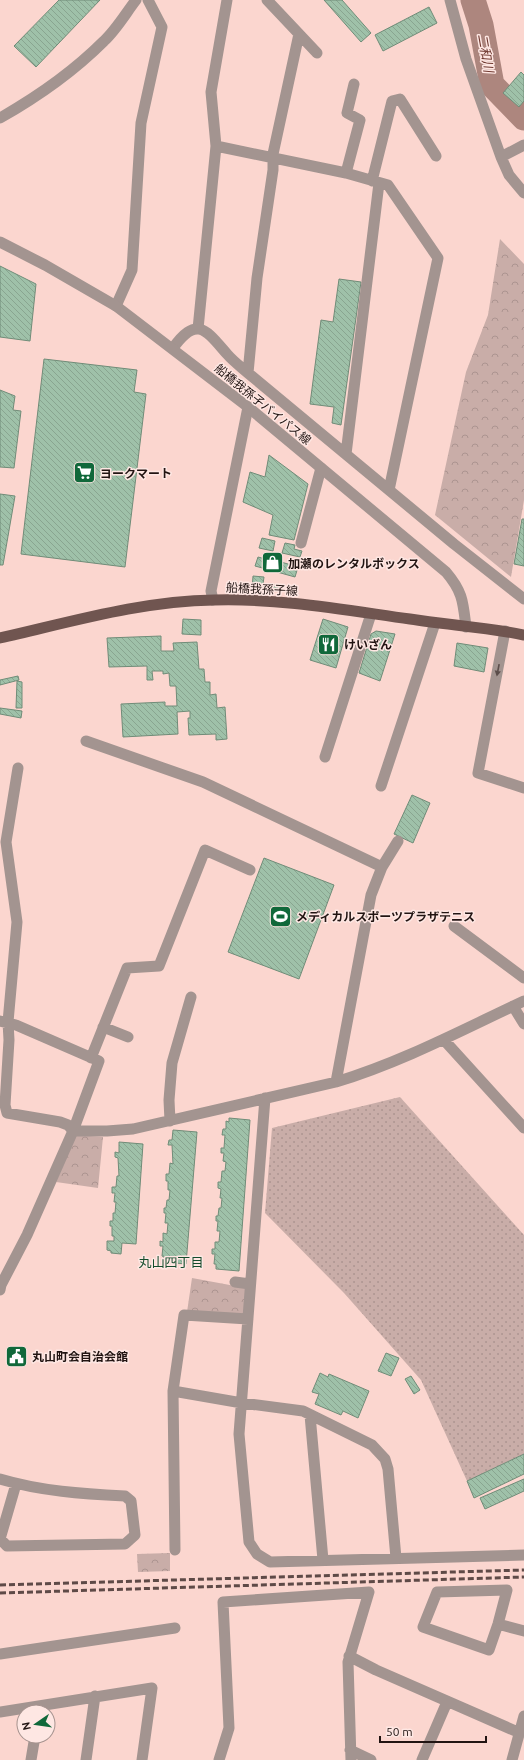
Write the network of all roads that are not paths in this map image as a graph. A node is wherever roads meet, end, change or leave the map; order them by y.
1 (136, 0) edge
2 (148, 0) edge
3 (227, 0) edge
4 (267, 0) edge
5 (450, 0) edge
6 (299, 34) junction
7 (317, 53) dead end
8 (354, 84) dead end
9 (0, 118) edge
10 (524, 145) edge
11 (216, 146) junction
12 (436, 156) dead end
13 (501, 157) junction
14 (273, 159) junction
15 (346, 173) junction
16 (376, 182) junction
17 (524, 193) edge
18 (0, 242) edge
19 (116, 306) junction
20 (198, 329) junction
21 (172, 348) junction
22 (248, 373) junction
23 (248, 407) junction
24 (346, 454) junction
25 (321, 468) junction
26 (389, 490) junction
27 (301, 543) dead end
28 (524, 598) edge
29 (213, 600) junction
30 (371, 614) junction
31 (435, 623) junction
32 (466, 627) junction
33 (505, 631) junction
34 (524, 635) edge
35 (0, 638) edge
36 (86, 741) dead end
37 (326, 757) dead end
38 (18, 768) dead end
39 (381, 786) dead end
40 (524, 788) edge
41 (398, 841) dead end
42 (382, 867) junction
43 (250, 870) dead end
44 (454, 926) dead end
45 (524, 978) edge
46 (191, 997) dead end
47 (524, 1001) edge
48 (513, 1006) junction
49 (4, 1022) edge
50 (524, 1024) edge
51 (103, 1027) junction
52 (128, 1037) dead end
53 (444, 1040) junction
54 (91, 1058) junction
55 (336, 1082) junction
56 (265, 1098) junction
57 (170, 1121) junction
58 (524, 1128) edge
59 (73, 1131) junction
60 (235, 1282) dead end
61 (250, 1284) junction
62 (0, 1287) edge
63 (248, 1319) junction
64 (173, 1391) junction
65 (242, 1403) junction
66 (310, 1415) junction
67 (0, 1479) edge
68 (16, 1484) junction
69 (175, 1550) dead end
70 (524, 1554) edge
71 (396, 1558) junction
72 (323, 1560) junction
73 (498, 1624) junction
74 (175, 1628) dead end
75 (524, 1631) edge
76 (0, 1654) edge
77 (349, 1656) junction
78 (95, 1696) junction
79 (447, 1702) junction
80 (56, 1705) edge
81 (16, 1711) edge
82 (0, 1712) edge
83 (524, 1716) edge
84 (520, 1733) junction
85 (34, 1744) edge
86 (520, 1745) edge
87 (351, 1755) edge
88 (31, 1760) edge
89 (86, 1760) edge
90 (142, 1760) edge
91 (219, 1760) edge
92 (371, 1760) edge
93 (422, 1760) edge
94 (512, 1760) edge

1 - 9 street
2 - 19 street
3 - 11 street
4 - 6 street
5 - 13 street
6 - 7 street
6 - 14 street
8 - 15 street
10 - 13 street
11 - 14 street
11 - 20 street
12 - 16 street
13 - 17 street
14 - 15 street
14 - 22 street
15 - 16 street
16 - 24 street
16 - 26 street
18 - 19 street, 船橋我孫子バイパス線
19 - 21 street, 船橋我孫子バイパス線
20 - 21 street
20 - 22 street
21 - 23 street, 船橋我孫子バイパス線
22 - 24 street
23 - 25 street, 船橋我孫子バイパス線
23 - 29 street
24 - 26 street
25 - 27 street
25 - 32 street, 船橋我孫子バイパス線
26 - 28 street
29 - 30 main road, 船橋我孫子線
29 - 35 main road, 船橋我孫子線
30 - 31 main road, 船橋我孫子線
30 - 37 street
31 - 32 main road, 船橋我孫子線
31 - 39 street
32 - 33 main road, 船橋我孫子線
33 - 34 main road, 船橋我孫子線
33 -> 40 street
36 - 42 street
38 - 49 street
41 - 42 street
42 - 55 street
43 - 51 street
44 - 45 street
46 - 57 street
47 - 48 street
48 - 50 street
48 - 53 street
49 - 54 street
49 - 59 street
51 - 52 street
51 - 54 street
53 - 55 street
53 - 58 street
54 - 59 street
55 - 56 street
56 - 57 street
56 - 61 street
57 - 59 street
59 - 62 street
60 - 61 street
61 - 63 street
63 - 64 street
63 - 65 street
64 - 65 street
64 - 69 street
65 - 66 street
65 - 72 street
66 - 71 street
66 - 72 street
67 - 68 street
68 - 68 street
70 - 71 street
71 - 72 street
73 - 73 street
73 - 75 street
74 - 76 street
77 - 79 street
77 - 87 street
77 - 91 street
78 - 80 street
78 - 89 street
78 - 90 street
79 - 84 street
79 - 93 street
81 - 82 street
83 - 84 street
84 - 86 street
85 - 88 street
86 - 94 street
87 - 92 street

